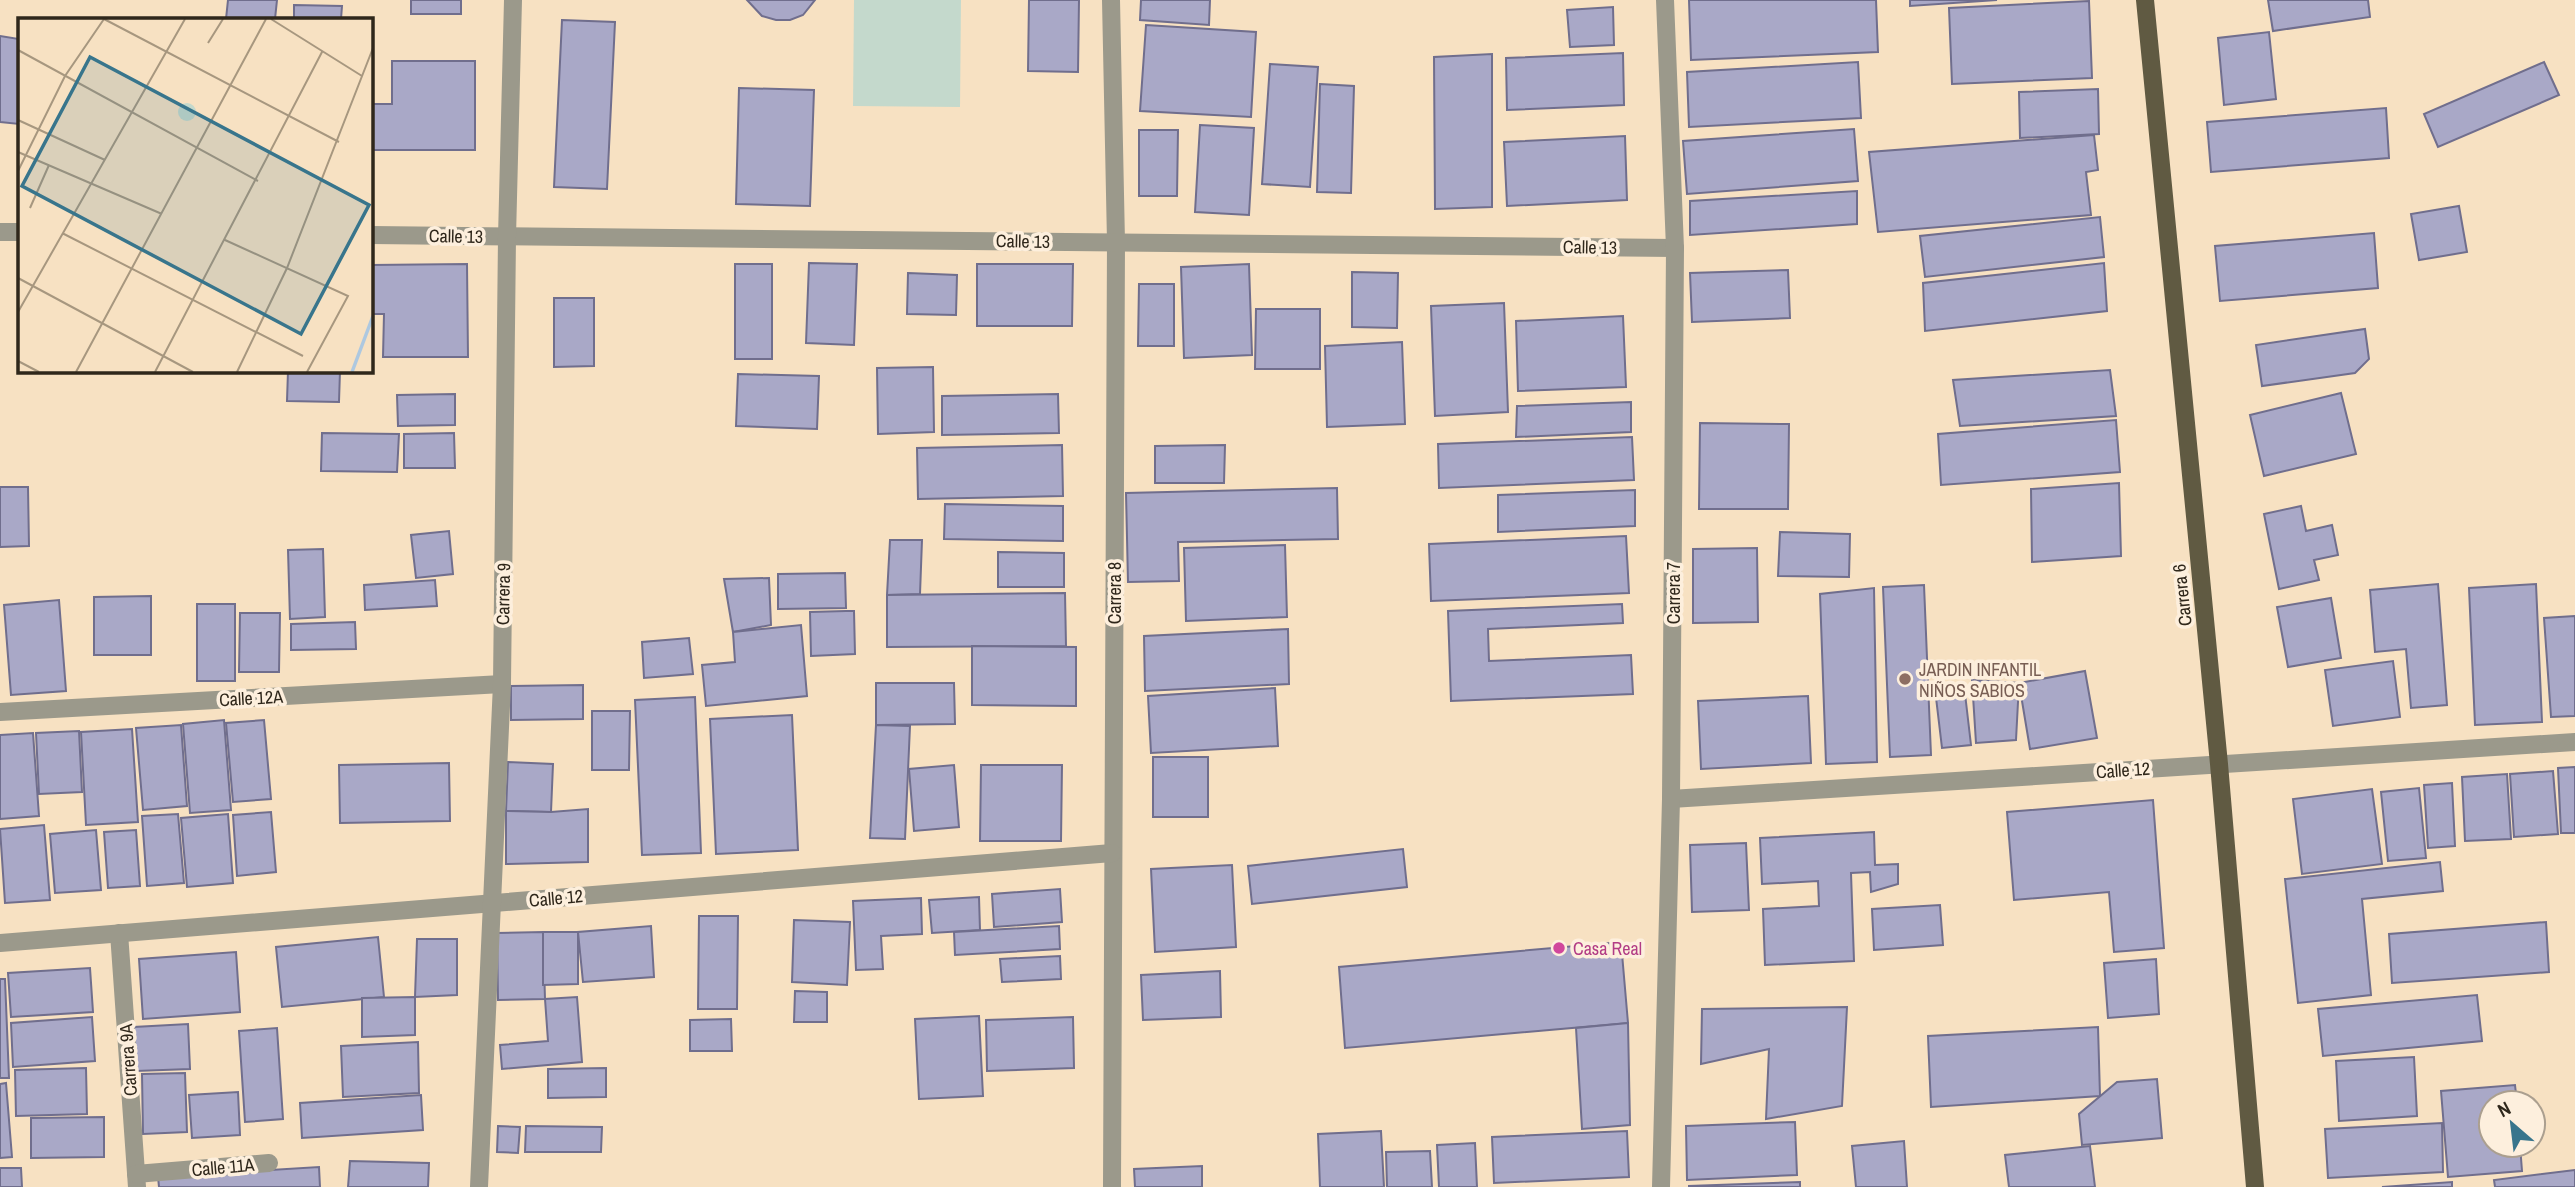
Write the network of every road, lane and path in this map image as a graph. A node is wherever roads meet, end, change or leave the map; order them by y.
1 (513, 0) edge
2 (1111, 0) edge
3 (1665, 0) edge
4 (2145, 0) edge
5 (0, 232) edge
6 (18, 232) edge
7 (373, 235) edge
8 (507, 237) junction
9 (1116, 242) junction
10 (1675, 248) junction
11 (502, 684) junction
12 (0, 712) edge
13 (2575, 742) edge
14 (2219, 764) junction
15 (1671, 799) junction
16 (1112, 853) junction
17 (491, 903) junction
18 (119, 933) junction
19 (0, 943) edge
20 (269, 1163) dead end
21 (136, 1180) edge
22 (478, 1187) edge
23 (1112, 1187) edge
24 (1661, 1187) edge
25 (2255, 1187) edge

1 - 8 street, Carrera 9
2 - 9 street, Carrera 8
3 - 10 street, Carrera 7
4 - 14 main road, Carrera 6
5 - 6 street
7 - 8 street, Calle 13
8 - 9 street, Calle 13
8 - 11 street, Carrera 9
9 - 10 street, Calle 13
9 - 16 street, Carrera 8
10 - 15 street, Carrera 7
11 - 12 street, Calle 12A
11 - 17 street, Carrera 9
13 - 14 street, Calle 12
14 - 15 street, Calle 12
14 - 25 main road, Carrera 6
15 - 24 street, Carrera 7
16 - 17 street, Calle 12
16 - 23 street, Carrera 8
17 - 18 street, Calle 12
17 - 22 street, Carrera 9
18 - 19 street, Calle 12
18 - 21 street, Carrera 9A
20 - 21 street, Calle 11A

